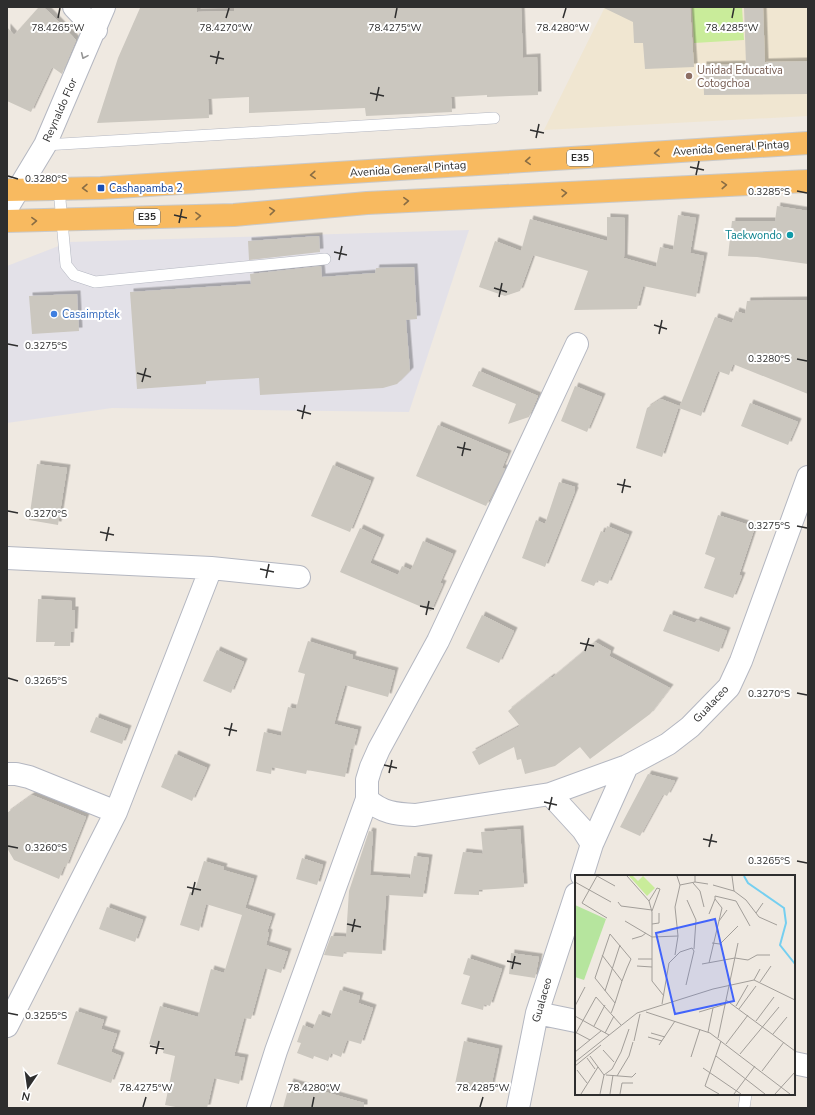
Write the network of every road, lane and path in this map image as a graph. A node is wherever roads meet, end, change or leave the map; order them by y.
1 (74, 7) edge
2 (104, 7) edge
3 (96, 30) junction
4 (494, 118) dead end
5 (808, 143) edge
6 (45, 145) junction
7 (808, 180) edge
8 (59, 188) junction
9 (13, 189) edge
10 (7, 208) edge
11 (61, 220) junction
12 (7, 222) edge
13 (326, 259) dead end
14 (576, 344) dead end
15 (808, 477) edge
16 (7, 558) edge
17 (211, 568) junction
18 (299, 578) dead end
19 (626, 766) junction
20 (7, 774) edge
21 (550, 794) junction
22 (368, 799) junction
23 (116, 812) junction
24 (592, 844) junction
25 (582, 875) edge
26 (575, 897) edge
27 (537, 1013) junction
28 (575, 1021) edge
29 (7, 1026) edge
30 (795, 1063) edge
31 (808, 1066) edge
32 (746, 1095) edge
33 (258, 1108) edge
34 (518, 1108) edge
35 (744, 1108) edge

1 - 3 street
2 - 3 street, Reynaldo Flor
3 -> 6 street, Reynaldo Flor
4 - 6 lane
5 -> 8 highway, Avenida General Pintag / E35
6 - 9 street, Reynaldo Flor
11 -> 7 highway, E35
8 - 9 highway, Avenida General Pintag / E35
8 - 11 lane
9 - 10 street, Reynaldo Flor
12 -> 11 highway, E35
11 - 13 lane
14 - 22 street
15 - 19 street, Gualaceo
16 - 17 street
17 - 18 street
17 - 23 street
19 - 21 street, Gualaceo
19 - 24 street
20 - 23 street
21 - 22 street, Gualaceo
21 - 24 street
22 - 33 street
23 - 29 street
24 - 25 street
26 - 27 street, Gualaceo
27 - 28 street
27 - 34 street, Gualaceo
30 - 31 street
32 - 35 lane

